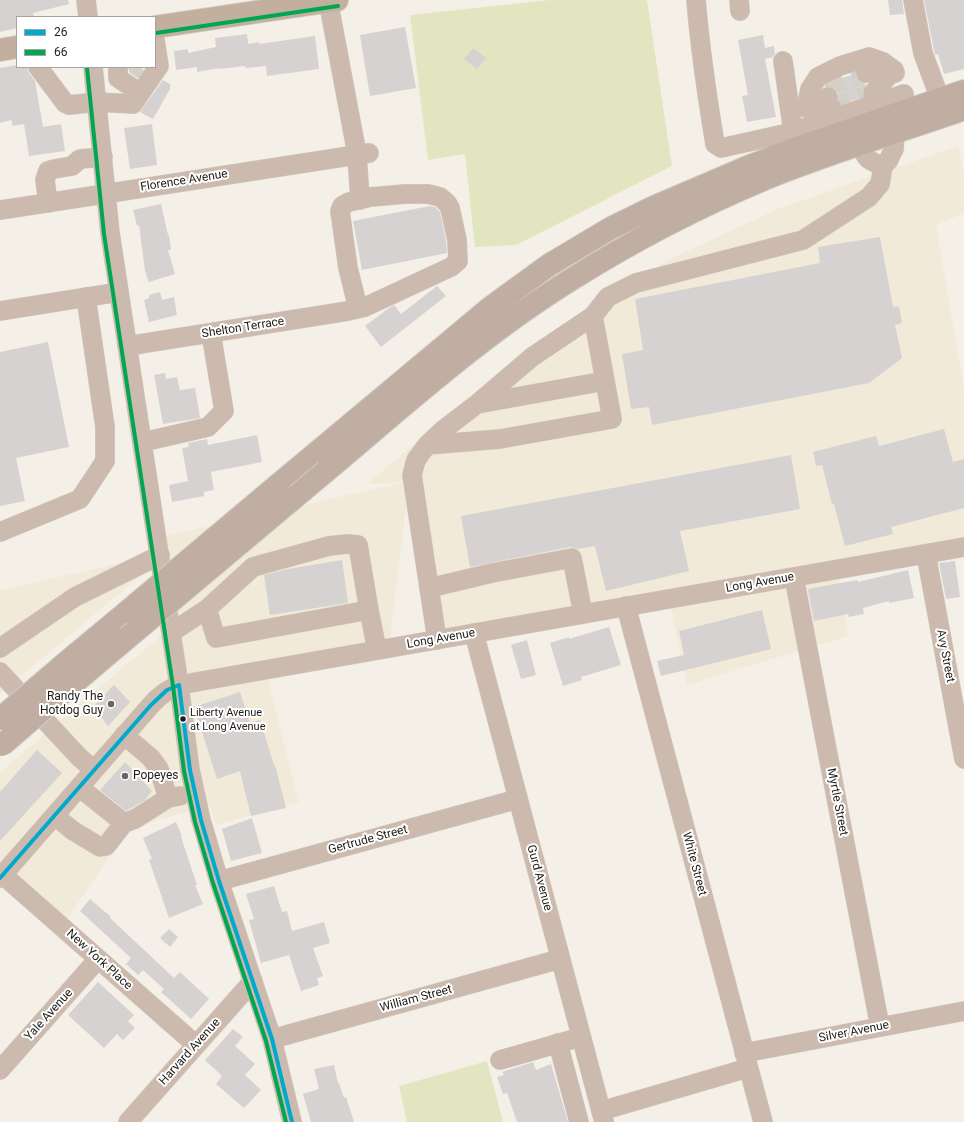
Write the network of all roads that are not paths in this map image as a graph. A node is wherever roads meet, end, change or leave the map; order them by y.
1 (86, 0) edge
2 (331, 0) edge
3 (696, 0) edge
4 (913, 0) edge
5 (88, 16) edge
6 (156, 27) edge
7 (16, 47) edge
8 (0, 50) edge
9 (156, 52) edge
10 (783, 61) dead end
11 (157, 64) edge
12 (39, 68) edge
13 (93, 68) edge
14 (150, 68) tunnel mouth
15 (894, 70) junction
16 (130, 80) edge
17 (869, 83) tunnel mouth
18 (964, 91) edge
19 (828, 97) tunnel mouth
20 (940, 99) junction
21 (907, 101) junction
22 (97, 102) junction
23 (806, 108) junction
24 (964, 109) edge
25 (895, 133) junction
26 (806, 134) junction
27 (738, 145) junction
28 (862, 145) junction
29 (363, 154) junction
30 (103, 157) junction
31 (883, 166) junction
32 (747, 168) junction
33 (106, 193) junction
34 (360, 200) junction
35 (48, 202) junction
36 (0, 210) edge
37 (119, 292) junction
38 (86, 297) junction
39 (358, 308) junction
40 (0, 311) edge
41 (593, 316) junction
42 (211, 333) junction
43 (128, 346) junction
44 (605, 381) junction
45 (477, 404) junction
46 (143, 442) junction
47 (427, 445) junction
48 (0, 532) edge
49 (964, 547) edge
50 (926, 554) junction
51 (160, 555) junction
52 (794, 577) junction
53 (429, 588) junction
54 (626, 606) junction
55 (207, 609) junction
56 (369, 610) junction
57 (583, 614) junction
58 (172, 632) junction
59 (474, 633) junction
60 (437, 640) junction
61 (0, 648) edge
62 (377, 650) junction
63 (0, 672) edge
64 (69, 674) junction
65 (180, 685) junction
66 (0, 720) edge
67 (124, 735) junction
68 (1, 746) edge
69 (964, 759) edge
70 (189, 767) junction
71 (94, 770) junction
72 (160, 773) junction
73 (79, 787) junction
74 (195, 794) junction
75 (168, 798) junction
76 (518, 799) junction
77 (55, 816) junction
78 (124, 823) junction
79 (2, 876) edge
80 (219, 881) junction
81 (98, 959) junction
82 (560, 959) junction
83 (253, 981) junction
84 (964, 1011) edge
85 (880, 1027) junction
86 (581, 1037) junction
87 (272, 1039) junction
88 (558, 1043) junction
89 (196, 1045) junction
90 (500, 1060) dead end
91 (746, 1060) junction
92 (0, 1070) edge
93 (603, 1117) edge
94 (128, 1122) edge
95 (292, 1122) edge
96 (579, 1122) edge
97 (762, 1122) edge

1 - 5 street
2 - 6 main road
2 - 29 street
3 - 27 street
4 - 20 street
7 - 8 main road
9 - 11 street
10 - 26 street
12 - 22 street
13 - 22 street
14 - 16 street
15 - 17 street
15 - 21 street
15 - 23 street
16 - 22 street
18 - 20 highway
19 - 23 street
20 - 21 highway
21 - 26 highway
22 - 30 street
23 - 26 street
24 - 25 highway
25 - 28 highway
25 - 31 street
26 - 27 street
26 - 32 highway
27 - 32 street
28 - 31 street
28 - 64 highway, bridge
29 - 33 street, Florence Avenue
29 - 34 street
30 - 33 street
30 - 35 street
31 - 41 street
32 - 64 highway, bridge
33 - 35 street, Florence Avenue
33 - 37 street
34 - 39 street
34 - 39 street, Shelton Terrace
35 - 36 street, Florence Avenue
37 - 38 street
37 - 43 street
38 - 40 street
38 - 48 street
39 - 42 street, Shelton Terrace
41 - 44 street
41 - 45 street
42 - 43 street, Shelton Terrace
42 - 46 street
43 - 46 street
44 - 45 street
44 - 47 street
45 - 47 street
46 - 51 street
47 - 53 street
49 - 50 street, Long Avenue
50 - 52 street, Long Avenue
50 - 69 street, Avy Street
51 - 58 street
51 - 61 street
52 - 54 street, Long Avenue
52 - 85 street, Myrtle Street
53 - 57 street
53 - 60 street
54 - 57 street, Long Avenue
54 - 91 street, White Street
55 - 56 street
55 - 56 street
55 - 58 street
56 - 62 street
57 - 59 street, Long Avenue
58 - 65 street
59 - 60 street, Long Avenue
59 - 76 street, Gurd Avenue
60 - 62 street, Long Avenue
62 - 65 street, Long Avenue
63 - 71 street
64 - 66 highway, bridge
64 - 68 highway, bridge
65 - 67 street, Long Avenue
65 - 70 street
67 - 71 street, Long Avenue
67 - 72 street
70 - 72 street
70 - 74 street
71 - 73 street, Long Avenue
72 - 75 street
73 - 77 street, Long Avenue
73 - 78 street
74 - 75 street
74 - 80 street
75 - 78 street
76 - 80 street, Gertrude Street
76 - 82 street, Gurd Avenue
77 - 78 street
77 - 79 street, Long Avenue
79 - 81 street, New York Place
80 - 83 street
81 - 89 street, New York Place
81 - 92 street, Yale Avenue
82 - 86 street, Gurd Avenue
82 - 87 street, William Street
83 - 87 street
83 - 89 street, Harvard Avenue
84 - 85 street, Silver Avenue
85 - 91 street, Silver Avenue
86 - 88 street
86 - 93 street, Gurd Avenue
87 - 95 street
88 - 90 street
88 - 96 street
89 - 94 street, Harvard Avenue
91 - 93 street, Silver Avenue
91 - 97 street, White Street

